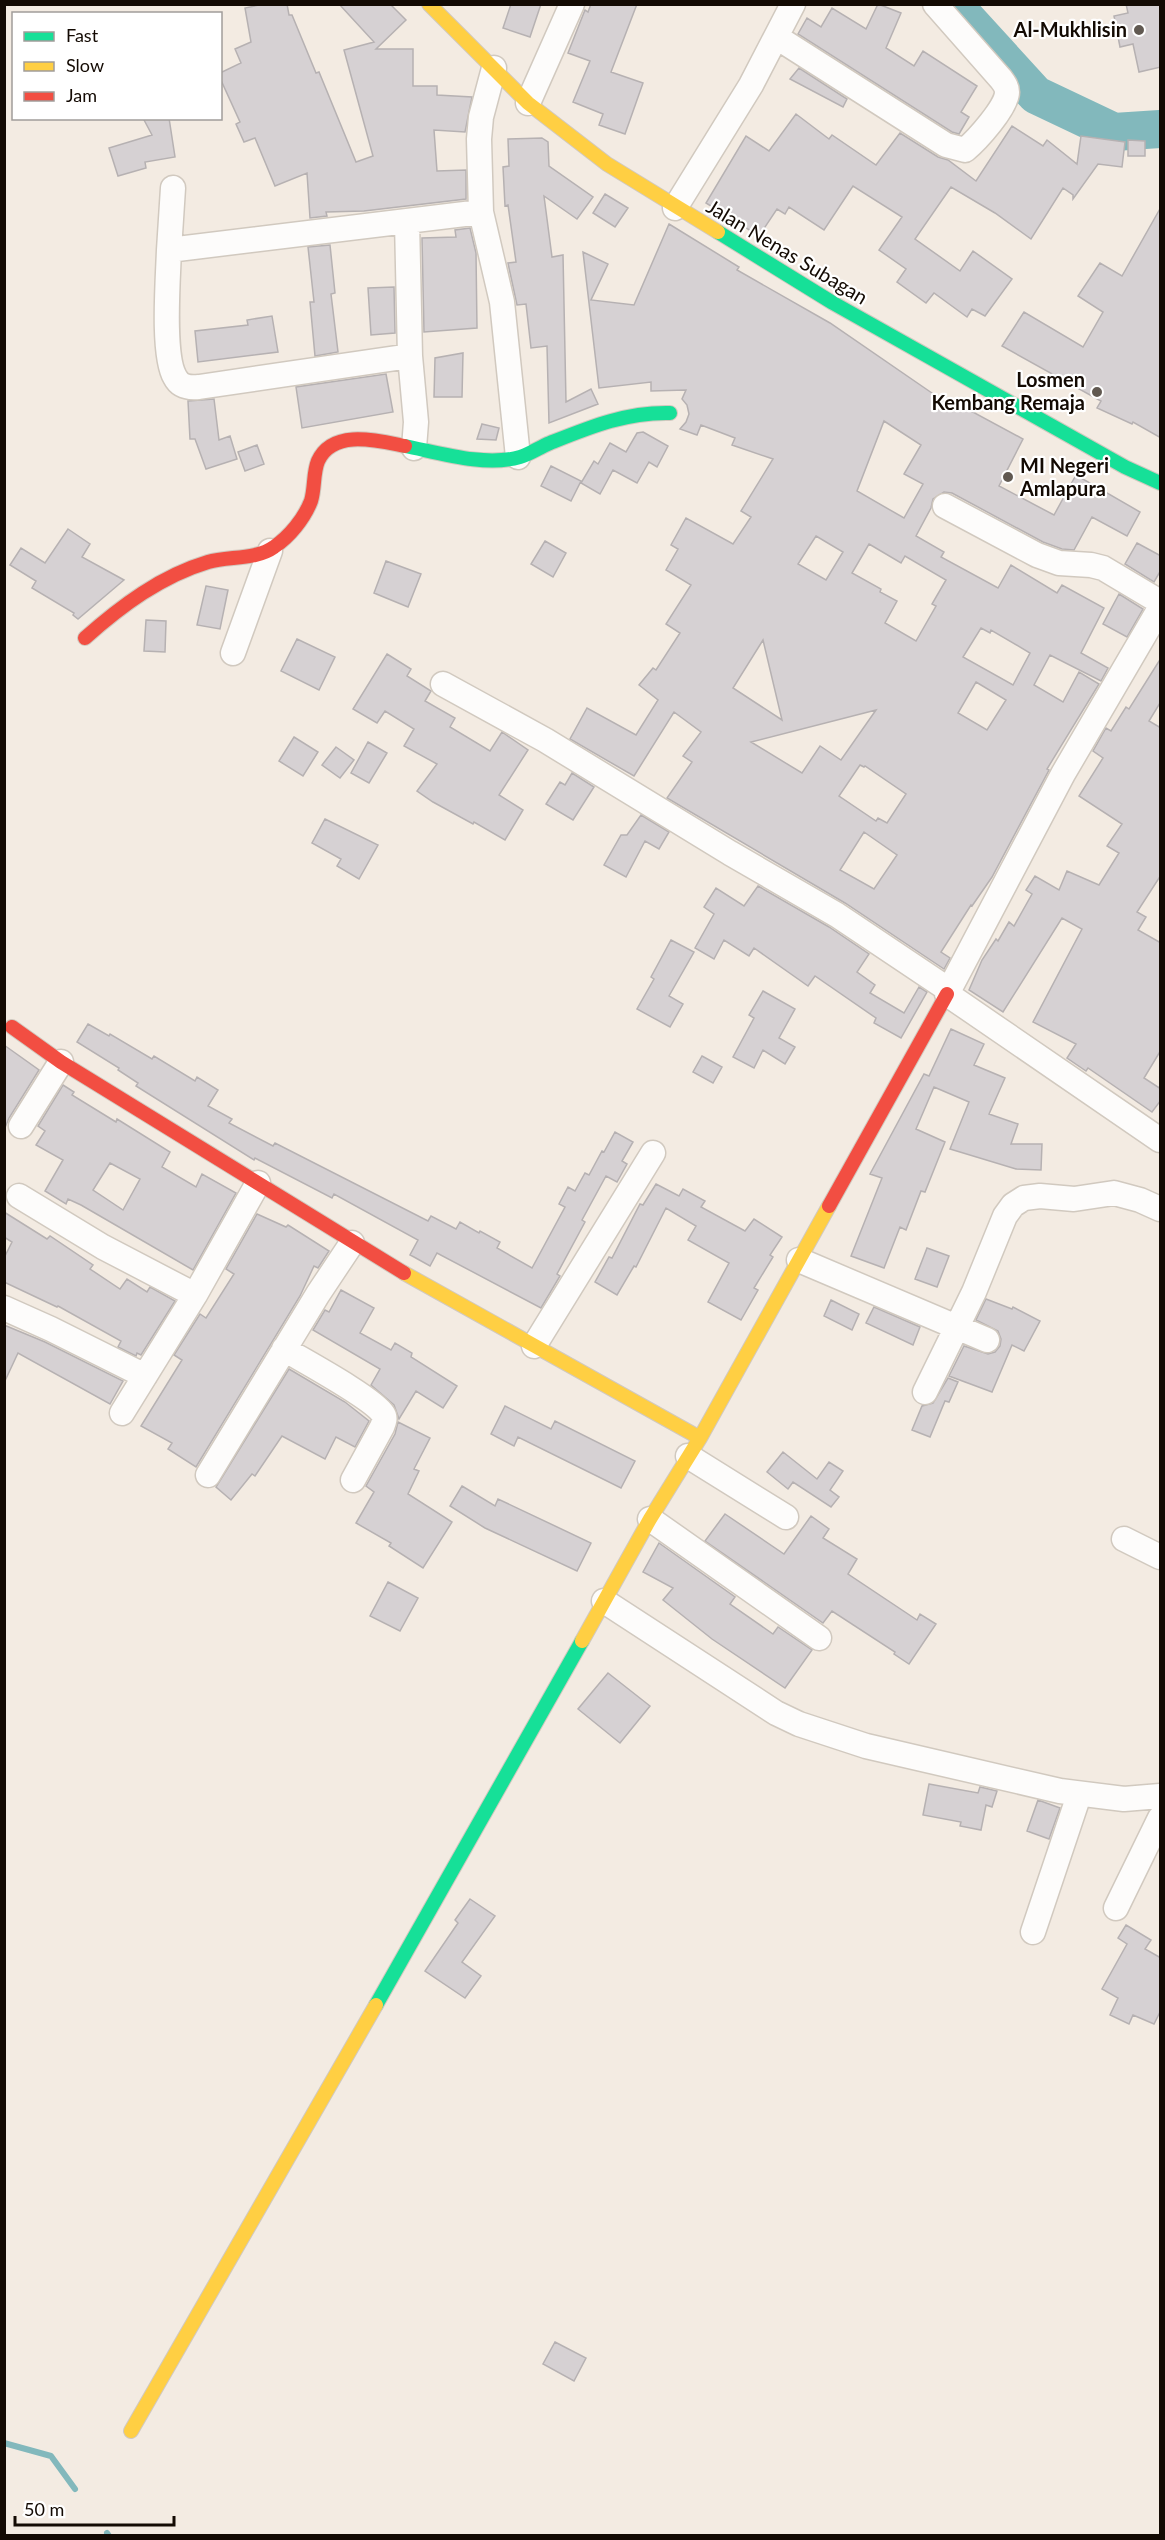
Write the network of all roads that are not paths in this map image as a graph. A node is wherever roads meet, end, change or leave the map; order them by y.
1 (429, 4) edge
2 (572, 4) edge
3 (793, 4) edge
4 (935, 4) edge
5 (778, 38) junction
6 (494, 68) junction
7 (528, 103) junction
8 (172, 188) dead end
9 (675, 208) junction
10 (481, 212) junction
11 (407, 221) junction
12 (168, 250) junction
13 (410, 356) junction
14 (670, 412) dead end
15 (414, 448) junction
16 (518, 457) junction
17 (1161, 483) edge
18 (945, 506) dead end
19 (270, 551) junction
20 (1160, 609) edge
21 (86, 638) dead end
22 (233, 653) dead end
23 (443, 684) dead end
24 (948, 992) junction
25 (12, 1028) dead end
26 (61, 1062) junction
27 (21, 1126) dead end
28 (1161, 1140) edge
29 (653, 1152) dead end
30 (258, 1183) junction
31 (19, 1196) dead end
32 (1161, 1209) edge
33 (352, 1243) junction
34 (799, 1260) junction
35 (195, 1295) junction
36 (4, 1308) edge
37 (955, 1328) junction
38 (987, 1341) dead end
39 (534, 1346) junction
40 (284, 1349) junction
41 (145, 1376) junction
42 (925, 1392) dead end
43 (123, 1413) dead end
44 (694, 1447) junction
45 (208, 1475) dead end
46 (353, 1480) dead end
47 (786, 1517) dead end
48 (650, 1520) junction
49 (1124, 1539) dead end
50 (1161, 1557) edge
51 (604, 1601) junction
52 (819, 1638) dead end
53 (1079, 1795) junction
54 (1161, 1796) edge
55 (1161, 1818) edge
56 (1116, 1908) dead end
57 (1033, 1932) dead end
58 (131, 2430) dead end

1 - 6 street, Jalan Nenas Subagan
2 - 7 street
3 - 5 street
4 - 5 street
5 - 9 street
6 - 7 street, Jalan Nenas Subagan
6 - 10 street
7 - 9 street, Jalan Nenas Subagan
8 - 12 street
9 - 17 street, Jalan Nenas Subagan
10 - 11 street
10 - 16 street
11 - 12 street
11 - 13 street
12 - 13 street
13 - 15 street
14 - 16 street
15 - 16 street
15 - 19 street
18 - 20 street
19 - 21 street
19 - 22 street
20 - 24 street
23 - 24 street
24 - 28 street
24 - 34 street
25 - 26 street
26 - 27 street
26 - 30 street
29 - 39 street
30 - 33 street
30 - 35 street
31 - 35 street
32 - 37 street
33 - 39 street
33 - 40 street
34 - 37 street
34 - 44 street
35 - 41 street
36 - 41 street
37 - 38 street
37 - 42 street
39 - 44 street
40 - 45 street
40 - 46 street
41 - 43 street
44 - 47 street
44 - 48 street
48 - 51 street
48 - 52 street
49 - 50 street
51 - 53 street
51 - 58 street
53 - 54 street
53 - 57 street
55 - 56 street

